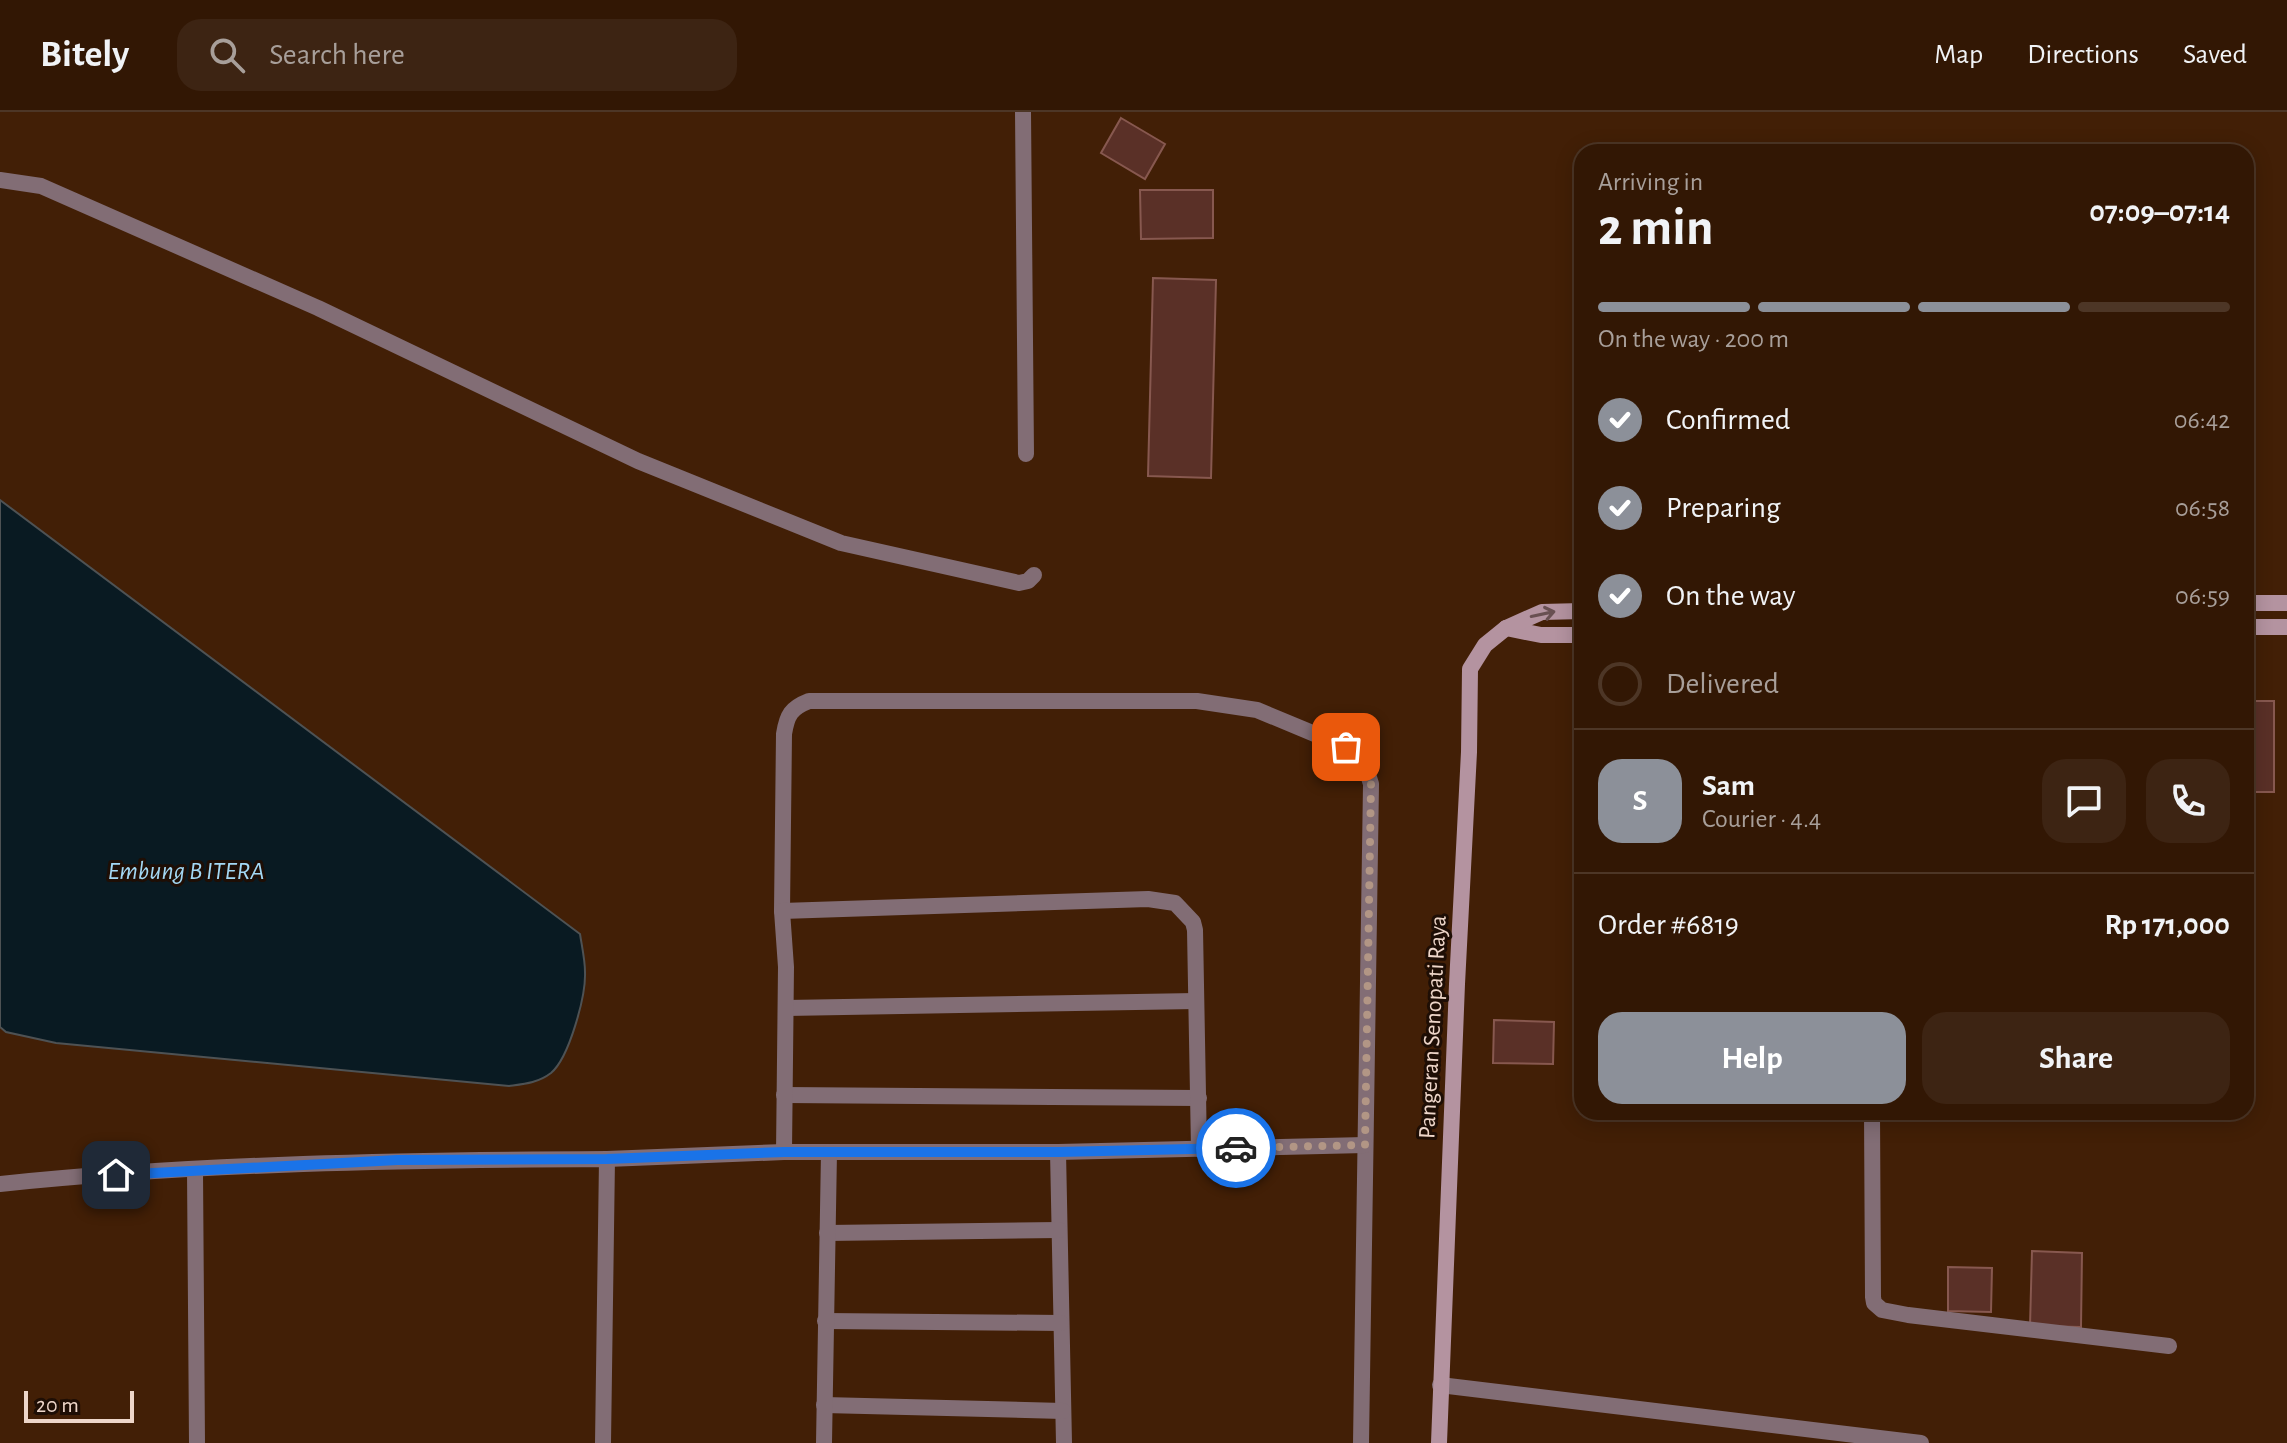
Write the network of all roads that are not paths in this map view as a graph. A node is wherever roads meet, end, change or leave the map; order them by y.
1 (1023, 112) edge
2 (0, 180) edge
3 (1026, 454) dead end
4 (1034, 575) dead end
5 (2254, 603) edge
6 (2287, 603) edge
7 (1574, 611) edge
8 (2254, 627) edge
9 (2287, 627) edge
10 (1506, 628) junction
11 (1574, 635) edge
12 (782, 911) junction
13 (1196, 1001) junction
14 (786, 1008) junction
15 (784, 1095) junction
16 (1199, 1098) junction
17 (1872, 1120) edge
18 (1365, 1145) junction
19 (1199, 1149) junction
20 (784, 1152) junction
21 (829, 1152) junction
22 (1058, 1152) junction
23 (607, 1159) junction
24 (195, 1171) junction
25 (0, 1184) edge
26 (1059, 1230) junction
27 (827, 1233) junction
28 (825, 1321) junction
29 (1061, 1323) junction
30 (2169, 1346) dead end
31 (1440, 1385) junction
32 (824, 1405) junction
33 (1063, 1411) junction
34 (197, 1443) edge
35 (603, 1443) edge
36 (824, 1443) edge
37 (1064, 1443) edge
38 (1361, 1443) edge
39 (1439, 1443) edge
40 (1921, 1443) edge

1 - 3 street
2 - 4 street
5 - 6 street
10 -> 7 street, Pangeran Senopati Raya
8 - 9 street
10 - 11 street
10 - 31 street, Pangeran Senopati Raya
12 - 13 street
12 - 14 street
12 - 18 street
13 - 14 street
13 - 16 street
14 - 15 street
15 - 16 street
15 - 20 street
16 - 19 street
17 - 30 street
18 - 19 street
18 - 38 street
19 - 22 street
20 - 21 street
20 - 23 street
21 - 22 street
21 - 27 street
22 - 26 street
23 - 24 street
23 - 35 street
24 - 25 street
24 - 34 street
26 - 27 street
26 - 29 street
27 - 28 street
28 - 29 street
28 - 32 street
29 - 33 street
31 - 39 street, Pangeran Senopati Raya
31 - 40 street
32 - 33 street
32 - 36 street
33 - 37 street

